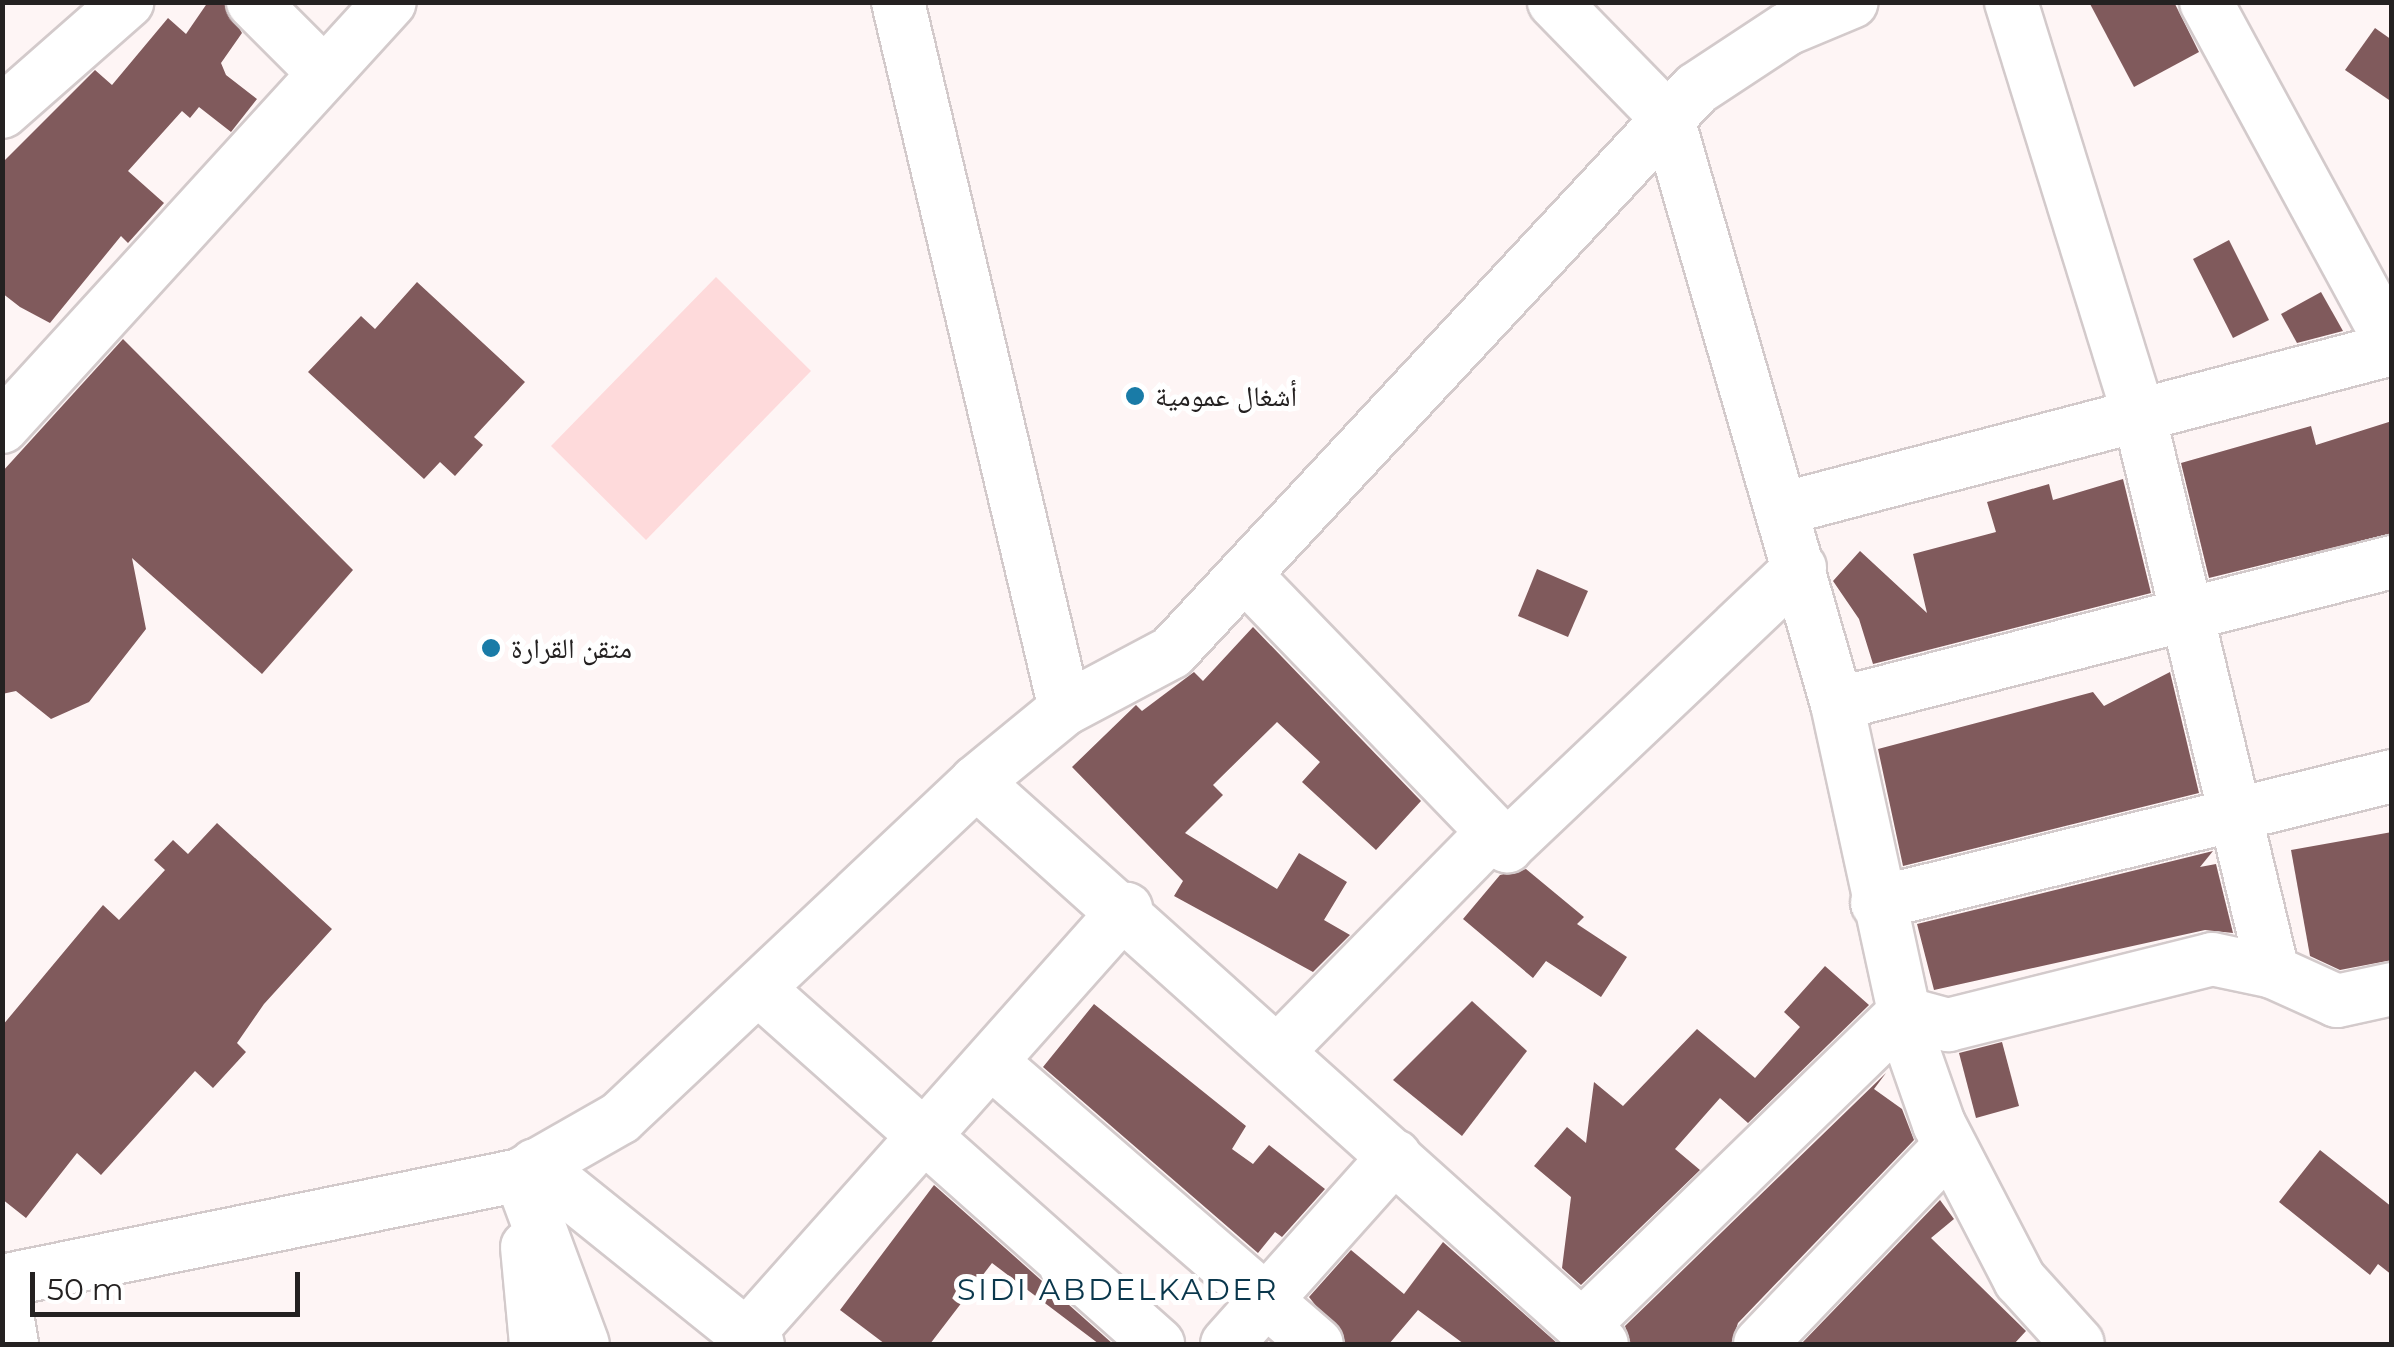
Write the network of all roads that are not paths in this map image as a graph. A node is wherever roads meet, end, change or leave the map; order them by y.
1 (128, 2) edge
2 (253, 2) edge
3 (390, 2) edge
4 (898, 2) edge
5 (1554, 2) edge
6 (1852, 2) edge
7 (2012, 2) edge
8 (2206, 2) edge
9 (324, 73) junction
10 (2, 112) edge
11 (1668, 119) junction
12 (2392, 346) edge
13 (12, 397) edge
14 (2139, 415) junction
15 (1782, 509) junction
16 (2392, 562) edge
17 (1800, 568) junction
18 (1246, 576) junction
19 (2187, 614) junction
20 (1837, 704) junction
21 (1066, 710) junction
22 (2392, 776) edge
23 (976, 782) junction
24 (2236, 820) junction
25 (1493, 832) junction
26 (1878, 903) junction
27 (1126, 910) junction
28 (2273, 972) junction
29 (2392, 989) edge
30 (762, 992) junction
31 (1904, 1013) junction
32 (1279, 1050) junction
33 (991, 1062) junction
34 (922, 1140) junction
35 (1950, 1146) junction
36 (1394, 1156) junction
37 (528, 1170) junction
38 (2, 1284) edge
39 (1270, 1302) junction
40 (1592, 1335) edge
41 (2057, 1337) edge
42 (752, 1340) edge
43 (12, 1344) edge
44 (536, 1344) edge
45 (583, 1344) edge
46 (1158, 1344) edge
47 (1227, 1344) edge
48 (1317, 1344) edge
49 (1760, 1344) edge

1 - 10 street
2 - 9 street
3 - 9 street
4 - 21 street
5 - 11 street
6 - 11 street
7 - 14 street
8 - 12 street
9 - 13 street
11 - 15 street
11 - 18 street
12 - 14 street
14 - 15 street
14 - 19 street
15 - 17 street
16 - 19 street
17 - 20 street
17 - 25 street
18 - 21 street
18 - 25 street
19 - 20 street
19 - 24 street
20 - 26 street
21 - 23 street
22 - 24 street
23 - 27 street
23 - 30 street
24 - 26 street
24 - 28 street
25 - 32 street
26 - 31 street
27 - 32 street
27 - 33 street
28 - 29 street
28 - 31 street
30 - 34 street
30 - 37 street
31 - 35 street
31 - 40 street
32 - 36 street
33 - 34 street
33 - 39 street
34 - 42 street
34 - 46 street
35 - 41 street
35 - 49 street
36 - 39 street
36 - 40 street
37 - 38 street
37 - 42 street
37 - 44 street
37 - 45 street
38 - 43 street
39 - 47 street
39 - 48 street

